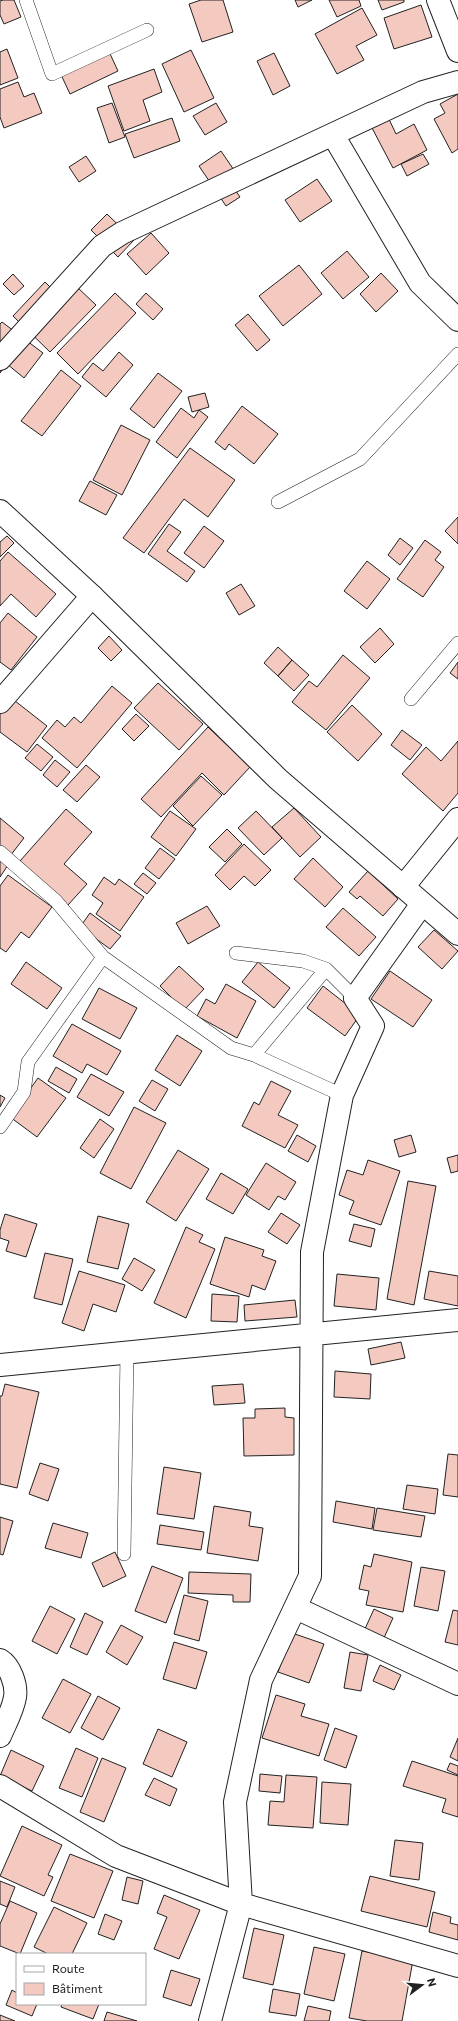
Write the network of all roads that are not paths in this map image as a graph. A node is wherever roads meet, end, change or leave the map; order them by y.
1 (26, 0) edge
2 (438, 0) edge
3 (147, 30) dead end
4 (458, 51) edge
5 (458, 82) edge
6 (333, 135) junction
7 (458, 320) edge
8 (458, 354) edge
9 (0, 359) edge
10 (278, 502) dead end
11 (0, 511) edge
12 (92, 596) junction
13 (458, 643) edge
14 (411, 700) dead end
15 (0, 702) edge
16 (458, 819) edge
17 (0, 852) edge
18 (403, 887) junction
19 (422, 904) junction
20 (458, 934) edge
21 (236, 954) dead end
22 (103, 957) junction
23 (326, 969) junction
24 (355, 998) junction
25 (254, 1055) junction
26 (342, 1095) junction
27 (0, 1127) edge
28 (458, 1320) edge
29 (311, 1333) junction
30 (127, 1352) junction
31 (0, 1364) edge
32 (124, 1554) dead end
33 (296, 1608) junction
34 (0, 1660) edge
35 (458, 1684) edge
36 (0, 1736) edge
37 (0, 1786) edge
38 (241, 1904) junction
39 (458, 1966) edge
40 (210, 2021) edge

1 - 3 lane
2 - 4 street
5 - 6 street
6 - 7 street
6 - 9 street
8 - 10 lane
11 - 12 street
12 - 15 street
12 - 18 street
13 - 14 lane
16 - 18 street
17 - 22 lane
18 - 19 street
19 - 20 street
19 - 24 street
21 - 23 lane
22 - 25 lane
22 - 27 lane
23 - 24 lane
23 - 25 lane
24 - 26 street
25 - 26 lane
26 - 29 street
28 - 29 street
29 - 30 street
29 - 33 street
30 - 31 street
30 - 32 lane
33 - 35 street
33 - 38 street
34 - 36 street
37 - 38 street
38 - 39 street
38 - 40 street

